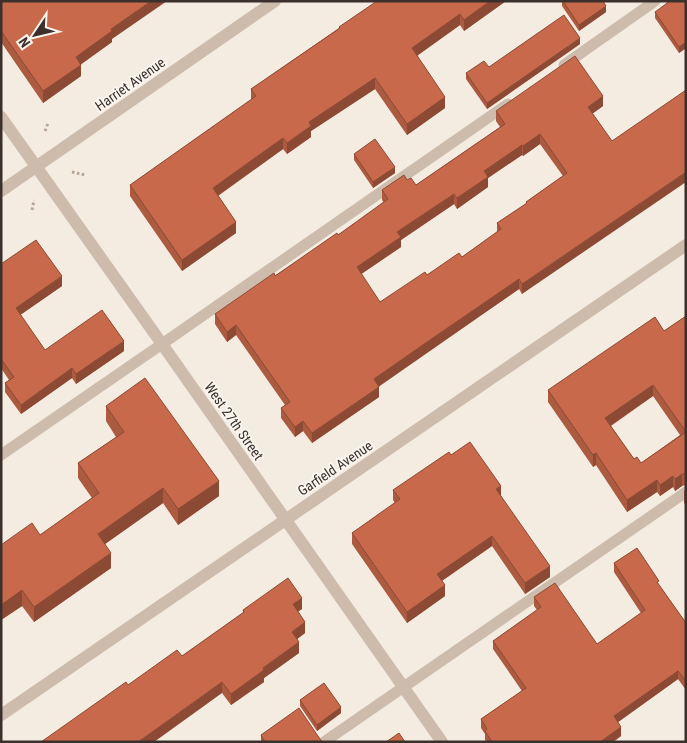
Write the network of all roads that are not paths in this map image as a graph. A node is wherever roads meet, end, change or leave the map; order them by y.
1 (275, 1) edge
2 (655, 1) edge
3 (557, 69) edge
4 (516, 98) edge
5 (1, 117) edge
6 (36, 167) junction
7 (1, 191) edge
8 (686, 245) edge
9 (162, 344) junction
10 (1, 455) edge
11 (686, 492) edge
12 (286, 520) junction
13 (404, 687) junction
14 (1, 715) edge
15 (324, 742) edge
16 (442, 742) edge

1 - 6 street, Harriet Avenue
2 - 3 lane
4 - 9 lane
5 - 6 street, West 27th Street
6 - 7 street, Harriet Avenue
6 - 9 street, West 27th Street
8 - 12 street, Garfield Avenue
9 - 10 lane
9 - 12 street, West 27th Street
11 - 13 lane
12 - 13 street, West 27th Street
12 - 14 street, Garfield Avenue
13 - 15 lane
13 - 16 street, West 27th Street

